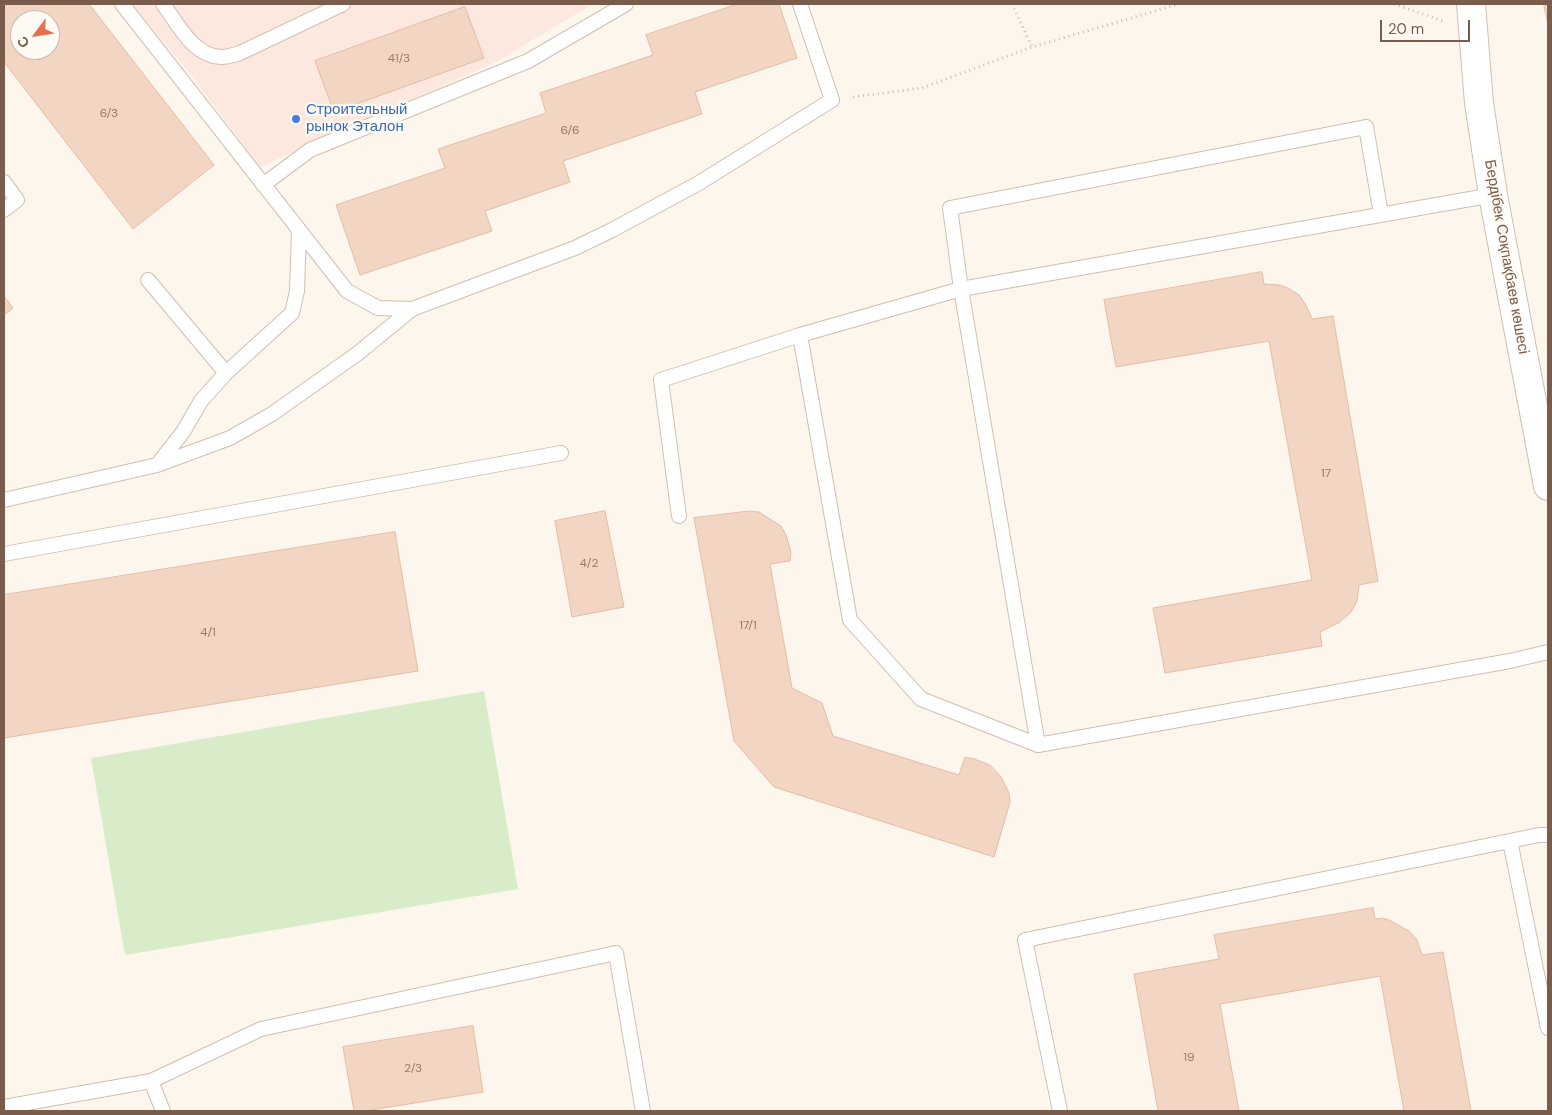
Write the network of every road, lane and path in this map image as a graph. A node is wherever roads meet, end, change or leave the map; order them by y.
1 (122, 4) edge
2 (163, 4) edge
3 (343, 4) edge
4 (626, 4) edge
5 (800, 4) edge
6 (1012, 4) edge
7 (1179, 4) edge
8 (1394, 4) edge
9 (1475, 14) edge
10 (1032, 48) junction
11 (832, 100) junction
12 (4, 182) edge
13 (263, 185) junction
14 (1493, 195) junction
15 (4, 210) edge
16 (1380, 214) junction
17 (299, 232) junction
18 (148, 280) dead end
19 (961, 288) junction
20 (412, 309) junction
21 (800, 334) junction
22 (226, 372) junction
23 (561, 453) dead end
24 (157, 465) junction
25 (1548, 486) edge
26 (4, 500) edge
27 (679, 516) dead end
28 (4, 554) edge
29 (1548, 652) edge
30 (1038, 745) junction
31 (1548, 835) edge
32 (1510, 841) junction
33 (1548, 1028) edge
34 (151, 1081) junction
35 (4, 1107) edge
36 (163, 1111) edge
37 (643, 1111) edge
38 (1060, 1111) edge

1 - 13 lane
2 - 3 lane
4 - 13 lane
5 - 11 lane
6 - 10 path
7 - 10 path
8 - 9 path
9 - 14 street, Бердібек Соқпақбаев көшесі
10 - 11 path
11 - 20 lane
12 - 15 lane
13 - 17 lane
14 - 16 lane
14 - 25 street, Бердібек Соқпақбаев көшесі
16 - 19 lane
16 - 19 lane
17 - 20 lane
17 - 22 lane
18 - 22 lane
19 - 21 lane
19 - 30 lane
20 - 24 lane
21 - 27 lane
21 - 30 lane
22 - 24 lane
23 - 28 lane
24 - 26 lane
29 - 30 lane
31 - 32 lane
32 - 33 lane
32 - 38 lane
34 - 35 lane
34 - 36 lane
34 - 37 lane

